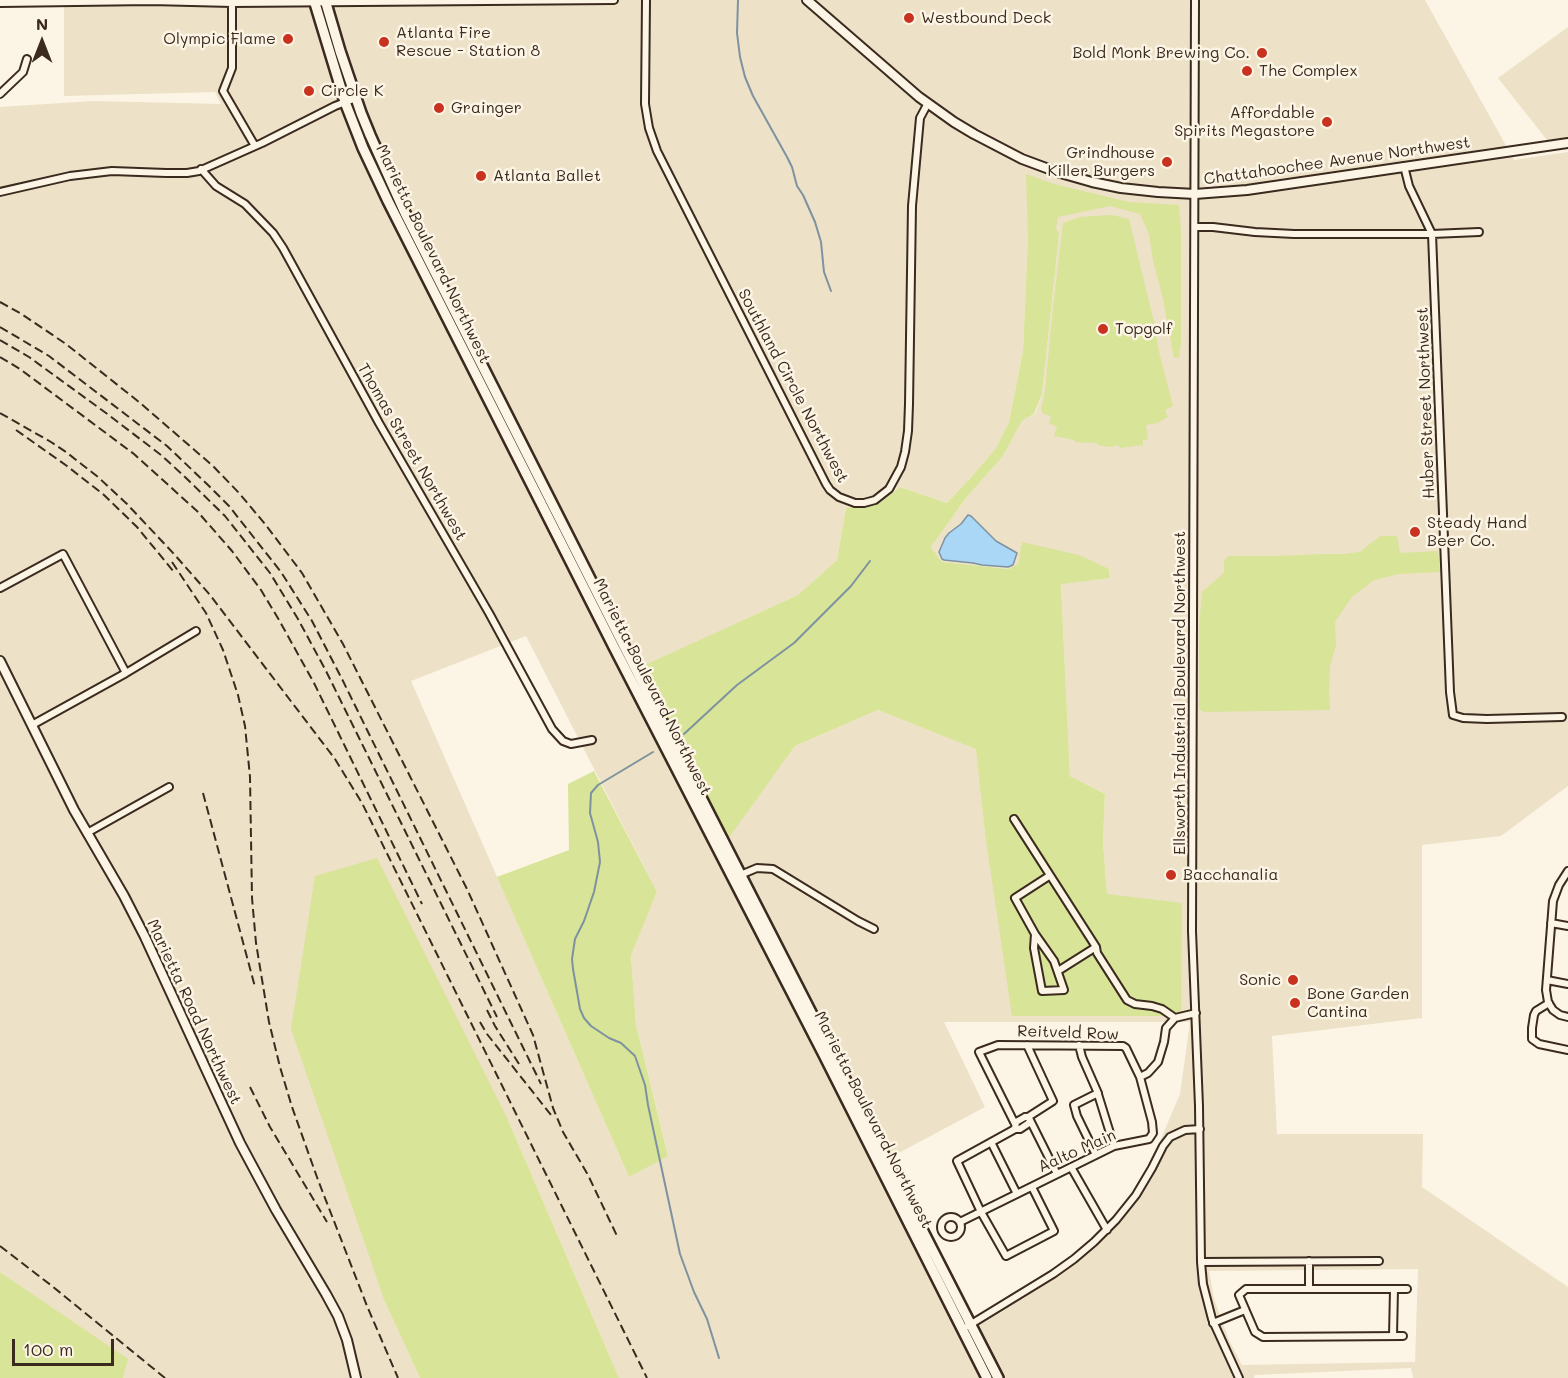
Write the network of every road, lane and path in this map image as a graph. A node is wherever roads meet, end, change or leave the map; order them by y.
1 (615, 0) edge
2 (646, 0) edge
3 (807, 0) edge
4 (1195, 0) edge
5 (16, 1) edge
6 (314, 1) edge
7 (326, 1) edge
8 (0, 3) edge
9 (232, 3) junction
10 (27, 59) dead end
11 (0, 94) edge
12 (356, 98) junction
13 (345, 102) junction
14 (928, 103) junction
15 (1568, 143) edge
16 (255, 146) junction
17 (1404, 166) junction
18 (201, 169) junction
19 (0, 192) edge
20 (1195, 194) junction
21 (1195, 227) junction
22 (1479, 232) dead end
23 (1432, 234) junction
24 (0, 588) edge
25 (196, 632) dead end
26 (0, 661) edge
27 (126, 673) junction
28 (1562, 717) dead end
29 (32, 725) junction
30 (592, 740) dead end
31 (169, 787) dead end
32 (1014, 819) dead end
33 (87, 833) junction
34 (1568, 871) edge
35 (737, 876) junction
36 (1049, 876) junction
37 (1551, 923) junction
38 (1568, 926) edge
39 (874, 929) dead end
40 (1035, 934) junction
41 (1096, 947) junction
42 (1058, 970) junction
43 (1547, 980) junction
44 (1568, 984) edge
45 (1549, 1003) junction
46 (1196, 1013) junction
47 (1568, 1017) edge
48 (1174, 1018) junction
49 (1027, 1045) junction
50 (1079, 1045) junction
51 (1568, 1050) edge
52 (1140, 1077) junction
53 (1098, 1093) junction
54 (1029, 1118) junction
55 (1015, 1126) junction
56 (1200, 1129) junction
57 (991, 1142) junction
58 (1114, 1146) junction
59 (1096, 1155) junction
60 (1071, 1167) junction
61 (1057, 1174) junction
62 (1032, 1187) junction
63 (1017, 1194) junction
64 (981, 1212) junction
65 (960, 1222) junction
66 (1107, 1230) junction
67 (942, 1234) junction
68 (927, 1241) junction
69 (1310, 1261) junction
70 (1379, 1261) dead end
71 (1201, 1262) junction
72 (1309, 1289) junction
73 (1394, 1289) junction
74 (1407, 1289) dead end
75 (1245, 1310) junction
76 (1214, 1323) junction
77 (966, 1327) junction
78 (1393, 1336) junction
79 (1403, 1336) dead end
80 (356, 1378) edge
81 (987, 1378) edge
82 (998, 1378) edge
83 (1239, 1378) edge

1 - 7 street
2 - 14 street, Southland Circle Northwest
3 - 14 street, Chattahoochee Avenue Northwest
4 - 20 street, Ellsworth Industrial Boulevard Northwest
5 - 8 street
5 - 9 street
6 - 7 street
6 - 9 street
6 - 13 main road, Marietta Boulevard Northwest
7 - 12 main road
9 - 16 street
10 - 11 street
12 - 13 street
12 - 35 main road
13 - 16 street
13 - 35 main road, Marietta Boulevard Northwest
14 - 20 street, Chattahoochee Avenue Northwest
15 - 17 street, Chattahoochee Avenue Northwest
16 - 18 street
17 - 20 street, Chattahoochee Avenue Northwest
17 - 23 street, Huber Street Northwest
18 - 19 street
18 - 30 street, Thomas Street Northwest
20 - 21 street, Ellsworth Industrial Boulevard Northwest
21 - 23 street
21 - 46 street, Ellsworth Industrial Boulevard Northwest
22 - 23 street
23 - 28 street, Huber Street Northwest
24 - 27 street
25 - 27 street
26 - 29 street, Marietta Road Northwest
27 - 29 street
29 - 33 street, Marietta Road Northwest
31 - 33 street
32 - 36 street
33 - 80 street, Marietta Road Northwest
34 - 37 street
35 - 39 street
35 - 68 main road
35 - 77 main road, Marietta Boulevard Northwest
36 - 40 street
36 - 41 street
37 - 38 street
37 - 43 street
40 - 42 street
40 - 42 street
41 - 42 street
41 - 48 street
43 - 44 street
43 - 45 street
45 - 47 street
45 - 51 street
46 - 48 street
46 - 56 street, Ellsworth Industrial Boulevard Northwest
48 - 52 street
49 - 50 street, Reitveld Row
49 - 54 street
49 - 55 street, Reitveld Row
50 - 52 street, Reitveld Row
50 - 53 street
52 - 58 street, Aalto Main
53 - 58 street
53 - 59 street
54 - 55 street
54 - 61 street
55 - 57 street
56 - 66 street
56 - 71 street, Ellsworth Industrial Boulevard Northwest
57 - 63 street
57 - 64 street
58 - 59 street, Aalto Main
59 - 60 street, Aalto Main
60 - 61 street, Aalto Main
60 - 66 street
61 - 62 street, Aalto Main
62 - 63 street, Aalto Main
62 - 64 street
63 - 64 street, Aalto Main
64 - 65 street, Aalto Main
65 - 67 street, Aalto Main
65 - 67 street, Aalto Main
66 - 77 street
67 - 68 street, Aalto Main
68 - 77 main road
69 - 70 street
69 - 71 street
69 - 72 street
71 - 76 street, Ellsworth Industrial Boulevard Northwest
72 - 73 street
72 - 75 street
73 - 74 street
73 - 78 street
75 - 76 street
75 - 78 street
76 - 83 street, Ellsworth Industrial Boulevard Northwest
77 - 81 main road, Marietta Boulevard Northwest
77 - 82 main road
78 - 79 street

